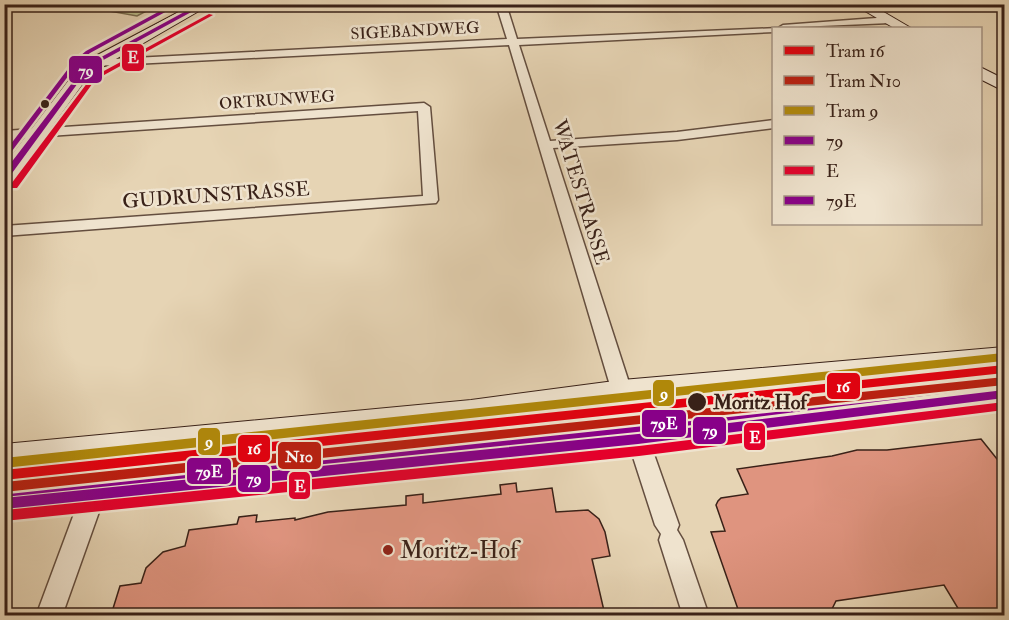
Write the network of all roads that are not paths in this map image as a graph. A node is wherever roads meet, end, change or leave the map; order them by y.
1 (205, 4) edge
2 (333, 4) edge
3 (501, 4) edge
4 (859, 4) edge
5 (329, 5) edge
6 (890, 20) junction
7 (848, 27) edge
8 (902, 27) edge
9 (772, 29) edge
10 (514, 42) junction
11 (94, 63) junction
12 (982, 73) edge
13 (1005, 86) edge
14 (772, 124) edge
15 (39, 132) junction
16 (4, 135) edge
17 (544, 145) junction
18 (4, 179) edge
19 (431, 200) joint
20 (4, 231) edge
21 (1005, 358) edge
22 (622, 392) junction
23 (1005, 394) edge
24 (638, 440) junction
25 (4, 458) edge
26 (93, 495) junction
27 (4, 504) edge
28 (50, 615) edge
29 (696, 615) edge

1 - 11 main road
2 - 5 street
3 - 10 street, WATESTRASSE
4 - 6 main road
6 - 7 street
6 - 8 main road
9 - 10 street, SIGEBANDWEG
10 - 11 street, SIGEBANDWEG
10 - 17 street, WATESTRASSE
11 - 15 main road
12 - 13 main road
14 - 17 street
15 - 16 street
15 - 18 main road
15 - 19 street, ORTRUNWEG
17 - 22 street, WATESTRASSE
19 - 20 street, GUDRUNSTRASSE
21 - 22 main road
22 - 24 street, WATESTRASSE
22 - 25 main road
23 - 24 main road
24 - 26 main road
24 - 29 street, WATESTRASSE
26 - 27 main road
26 - 28 street

